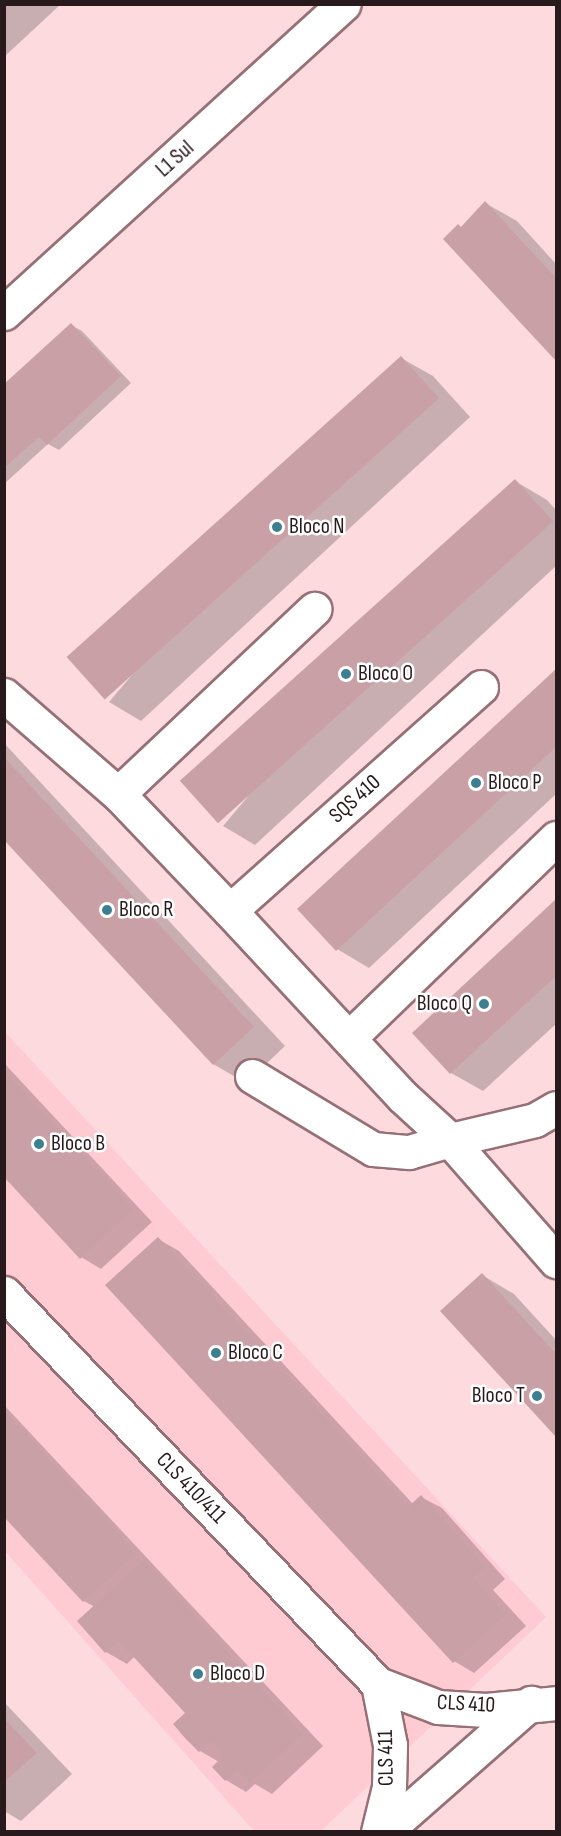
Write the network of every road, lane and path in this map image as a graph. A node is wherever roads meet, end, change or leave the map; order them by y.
1 (344, 4) edge
2 (4, 312) edge
3 (314, 609) dead end
4 (481, 687) dead end
5 (4, 694) edge
6 (118, 794) junction
7 (556, 838) edge
8 (230, 911) junction
9 (350, 1038) junction
10 (252, 1076) dead end
11 (556, 1108) edge
12 (450, 1140) junction
13 (556, 1261) edge
14 (4, 1293) edge
15 (378, 1684) junction
16 (544, 1703) edge
17 (378, 1832) edge
18 (384, 1832) edge

1 - 2 street, L1 Sul
3 - 6 street
4 - 8 street, SQS 410
5 - 6 street
6 - 8 street
7 - 9 street
8 - 9 street
9 - 12 street
10 - 12 street
11 - 12 street
12 - 13 street
14 - 15 street, CLS 410/411
15 - 16 street, CLS 410
15 - 17 street, CLS 411
16 - 18 street

